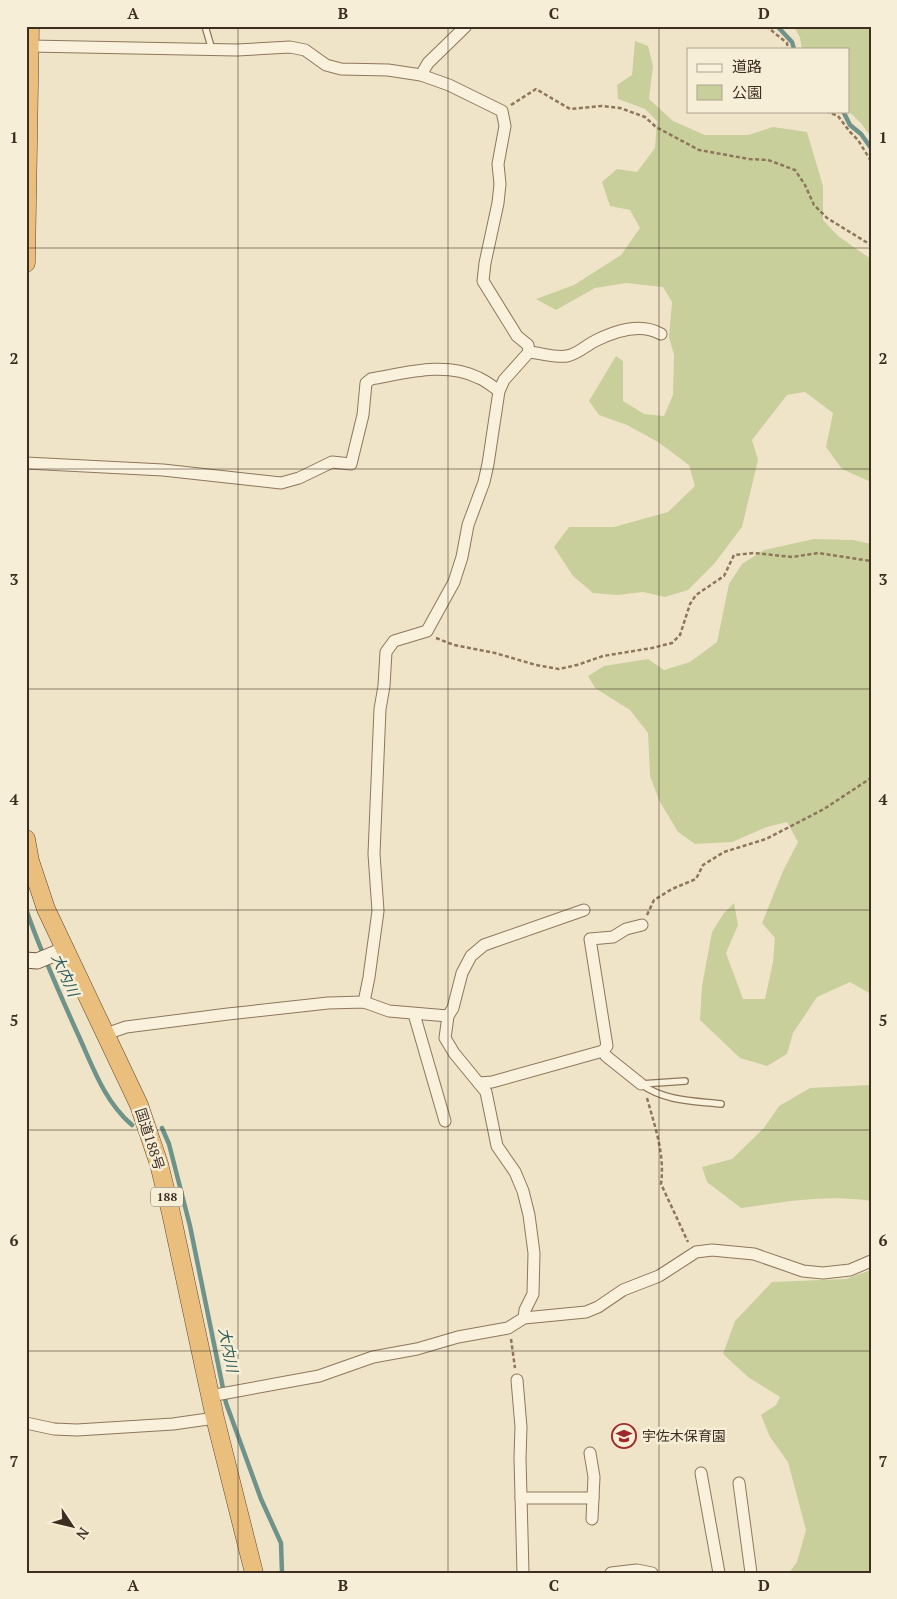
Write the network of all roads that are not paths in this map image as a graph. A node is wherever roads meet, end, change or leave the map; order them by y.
1 (30, 26) edge
2 (205, 26) edge
3 (466, 26) edge
4 (30, 46) junction
5 (212, 50) junction
6 (421, 75) junction
7 (26, 264) edge
8 (661, 334) dead end
9 (529, 352) junction
10 (499, 391) junction
11 (26, 464) edge
12 (26, 839) edge
13 (584, 910) dead end
14 (642, 925) road end
15 (60, 952) junction
16 (31, 960) edge
17 (364, 1002) junction
18 (414, 1014) junction
19 (448, 1016) junction
20 (106, 1034) junction
21 (602, 1050) junction
22 (685, 1081) dead end
23 (479, 1083) junction
24 (641, 1084) junction
25 (721, 1104) dead end
26 (445, 1121) dead end
27 (871, 1261) edge
28 (524, 1318) junction
29 (517, 1380) road end
30 (210, 1396) junction
31 (215, 1418) junction
32 (26, 1423) edge
33 (590, 1453) dead end
34 (701, 1473) dead end
35 (739, 1483) dead end
36 (521, 1498) junction
37 (593, 1498) junction
38 (592, 1519) dead end
39 (254, 1573) edge
40 (523, 1573) edge
41 (611, 1573) edge
42 (652, 1573) edge
43 (719, 1573) edge
44 (752, 1573) edge

1 - 4 highway
2 - 5 lane
3 - 6 street
4 - 5 street
4 - 7 highway
5 - 6 street
6 - 9 street
8 - 9 street
9 - 10 street
10 - 11 street
10 - 17 street
12 - 15 highway, 国道188号 / 188
13 - 19 street
14 - 21 street
15 - 16 main road
15 - 20 highway, 国道188号 / 188
17 - 18 street
17 - 20 street
18 - 19 street
18 - 26 street
19 - 23 street
20 - 30 highway, 国道188号 / 188
21 - 23 street
21 - 24 street
22 - 24 lane
23 - 28 street
24 - 25 lane
27 - 28 street
28 - 30 street
29 - 36 street
30 - 31 highway, 国道188号 / 188
31 - 32 street
31 - 39 highway, 国道188号 / 188
33 - 37 street
34 - 43 street
35 - 44 street
36 - 37 street
36 - 40 street
37 - 38 street
41 - 42 street

